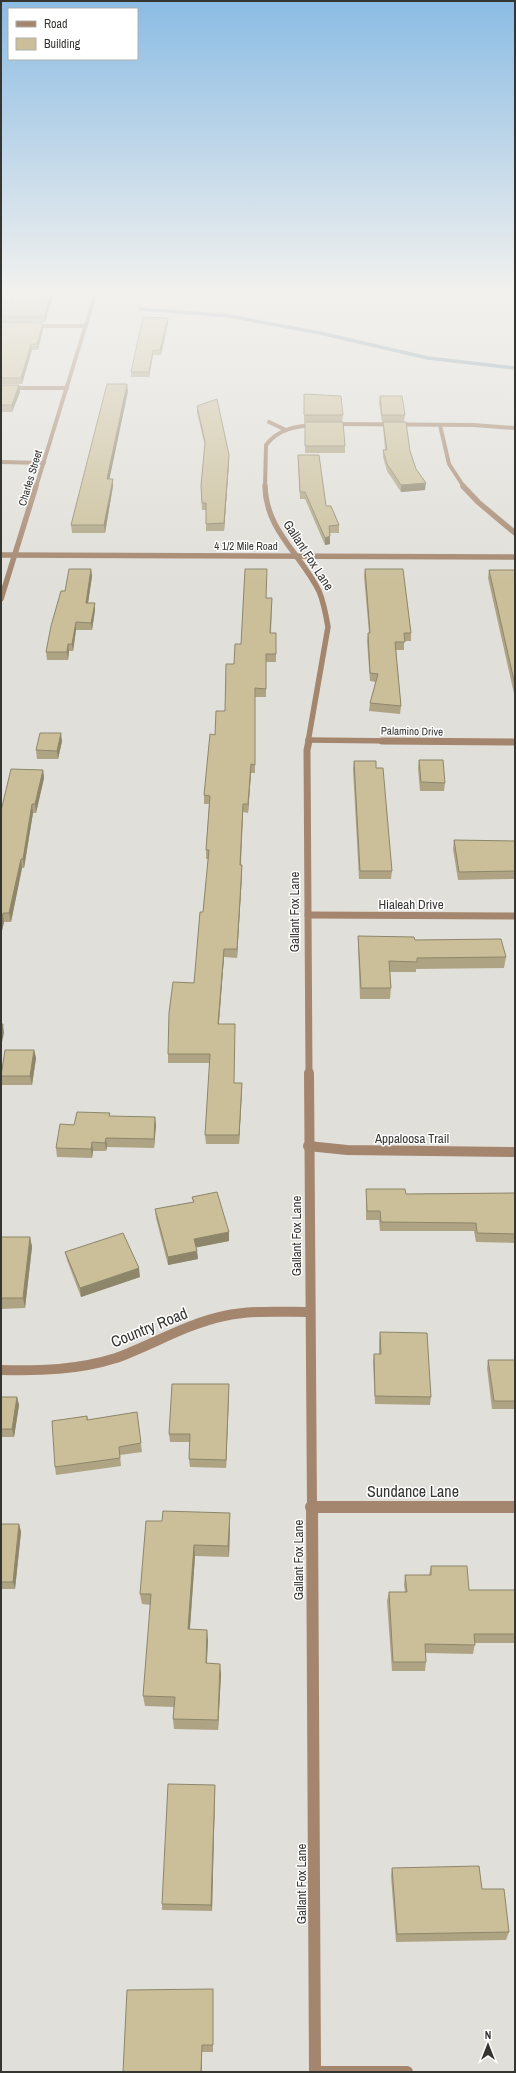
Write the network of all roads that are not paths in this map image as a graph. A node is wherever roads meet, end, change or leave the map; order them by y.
1 (67, 388) edge
2 (269, 422) dead end
3 (323, 424) edge
4 (331, 424) edge
5 (440, 425) junction
6 (515, 428) edge
7 (286, 430) junction
8 (1, 462) edge
9 (44, 463) junction
10 (515, 533) edge
11 (1, 555) edge
12 (15, 555) junction
13 (295, 556) junction
14 (515, 557) edge
15 (1, 599) edge
16 (308, 740) junction
17 (515, 742) edge
18 (308, 916) junction
19 (515, 916) edge
20 (308, 1146) junction
21 (515, 1152) edge
22 (309, 1312) junction
23 (1, 1370) edge
24 (311, 1507) junction
25 (515, 1507) edge
26 (316, 2072) edge
27 (407, 2072) edge

1 - 9 street, Charles Street
2 - 7 street
3 - 7 street
4 - 5 street
5 - 6 street
5 - 10 street
7 - 13 street, Gallant Fox Lane
8 - 9 street
9 - 12 street, Charles Street
11 - 12 street, 4 1/2 Mile Road
12 - 13 street, 4 1/2 Mile Road
12 - 15 street, Charles Street
13 - 14 street, 4 1/2 Mile Road
13 - 16 street, Gallant Fox Lane
16 - 17 street, Palamino Drive
16 - 18 street, Gallant Fox Lane
18 - 19 street, Hialeah Drive
18 - 20 street, Gallant Fox Lane
20 - 21 street, Appaloosa Trail
20 - 22 street, Gallant Fox Lane
22 - 23 street, Country Road
22 - 24 street, Gallant Fox Lane
24 - 25 street, Sundance Lane
24 - 26 street, Gallant Fox Lane
26 - 27 street

